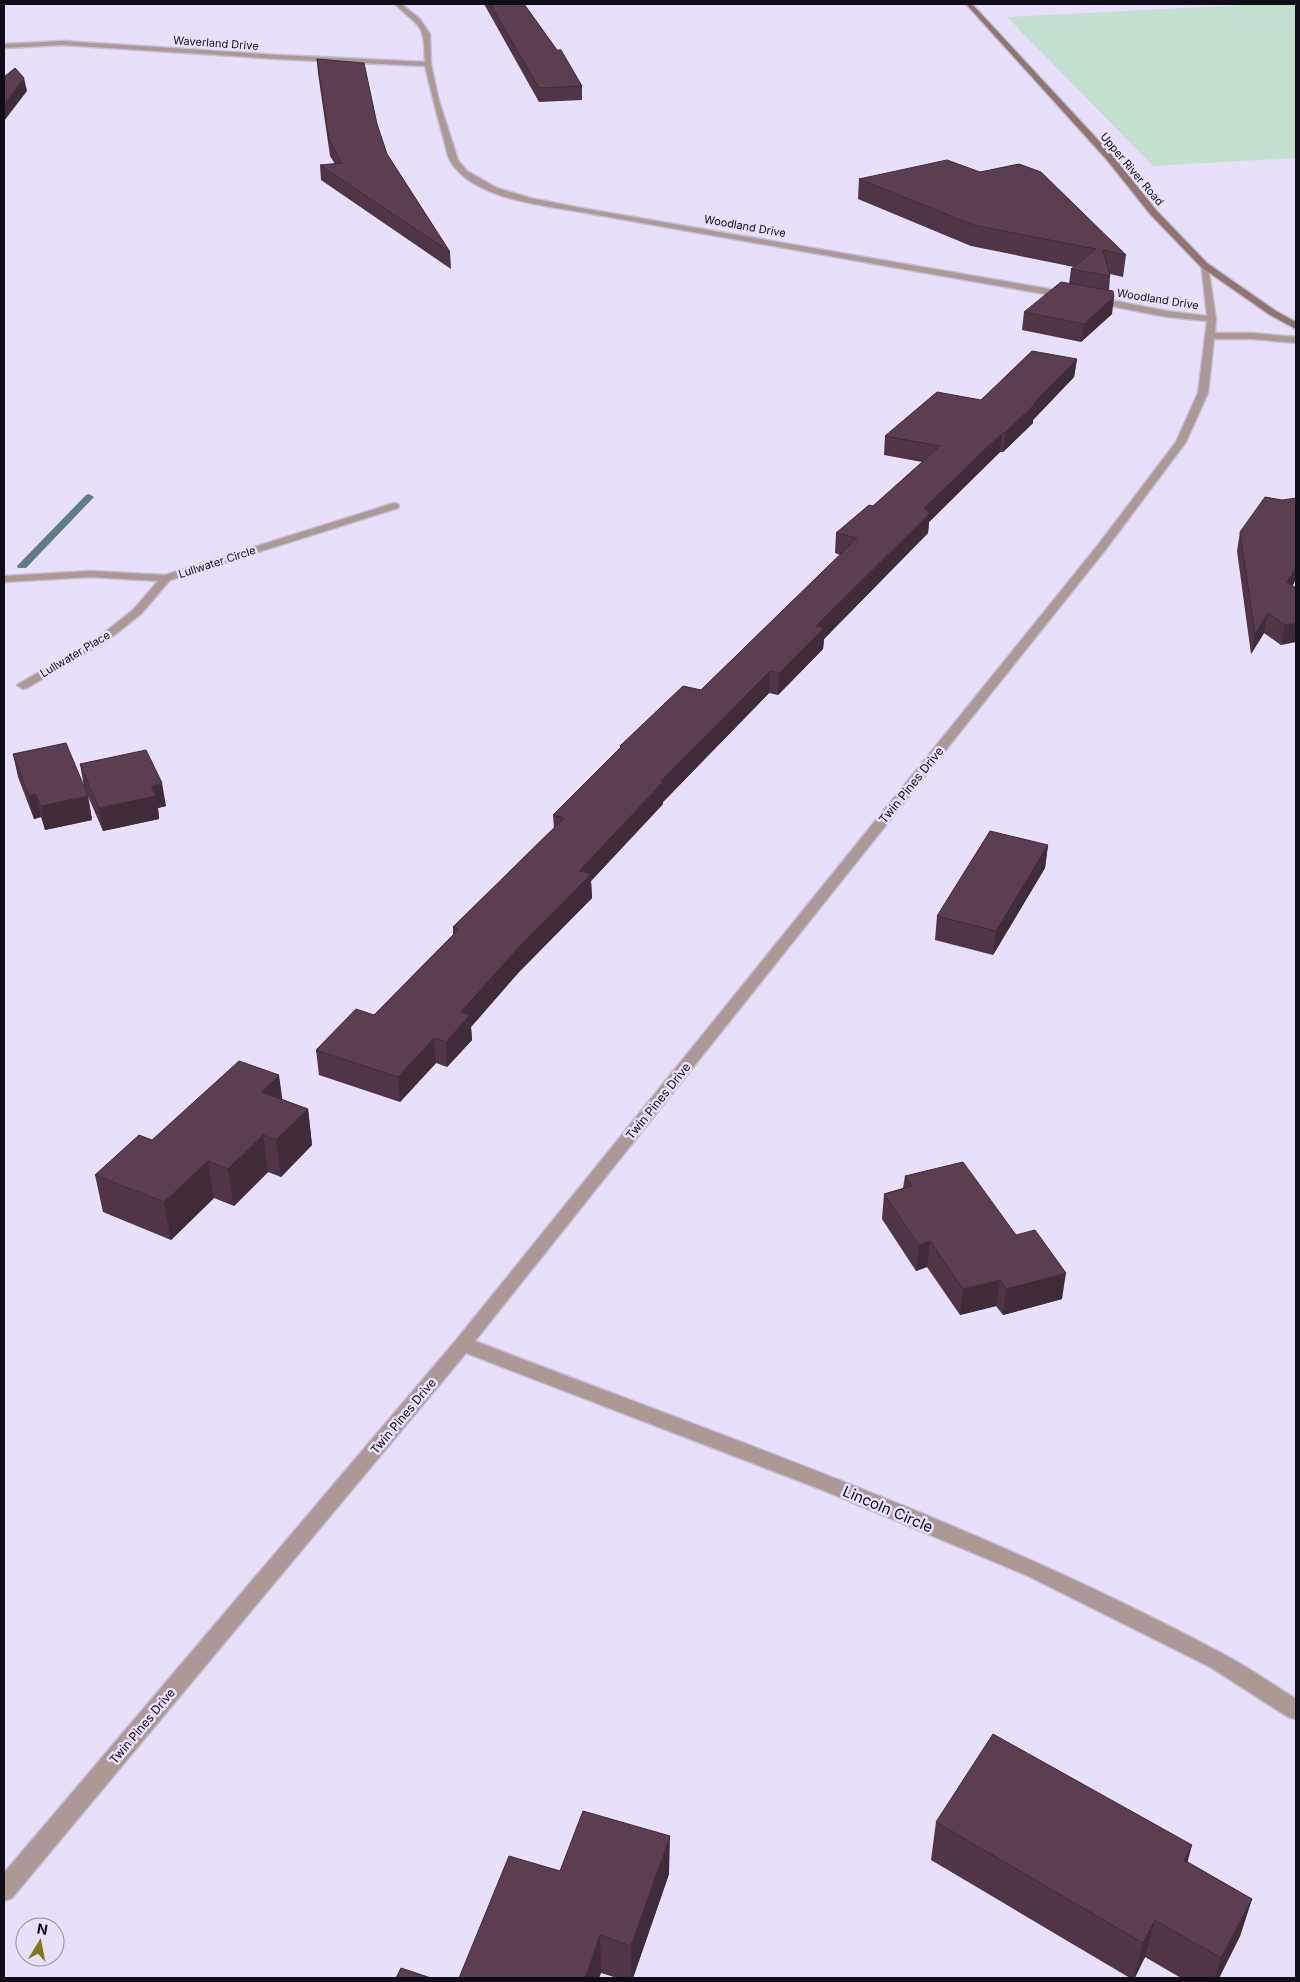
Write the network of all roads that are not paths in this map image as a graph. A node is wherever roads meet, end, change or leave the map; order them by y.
1 (398, 4) edge
2 (969, 4) edge
3 (4, 46) edge
4 (428, 64) junction
5 (1204, 264) junction
6 (1081, 298) edge
7 (1090, 300) edge
8 (1212, 319) junction
9 (1296, 326) edge
10 (1210, 336) junction
11 (1296, 340) edge
12 (394, 506) dead end
13 (166, 578) junction
14 (4, 579) edge
15 (23, 685) dead end
16 (463, 1344) junction
17 (1296, 1710) edge
18 (4, 1890) edge

1 - 4 street, Woodland Drive
2 - 5 street, Upper River Road
3 - 4 street, Waverland Drive
4 - 6 street, Woodland Drive
5 - 8 street, Twin Pines Drive
5 - 9 street, Upper River Road
7 - 8 street, Woodland Drive
8 - 10 street, Twin Pines Drive
10 - 11 street
10 - 16 street, Twin Pines Drive
12 - 13 street, Lullwater Circle
13 - 14 street, Lullwater Circle
13 - 15 street, Lullwater Place
16 - 17 street, Lincoln Circle
16 - 18 street, Twin Pines Drive

